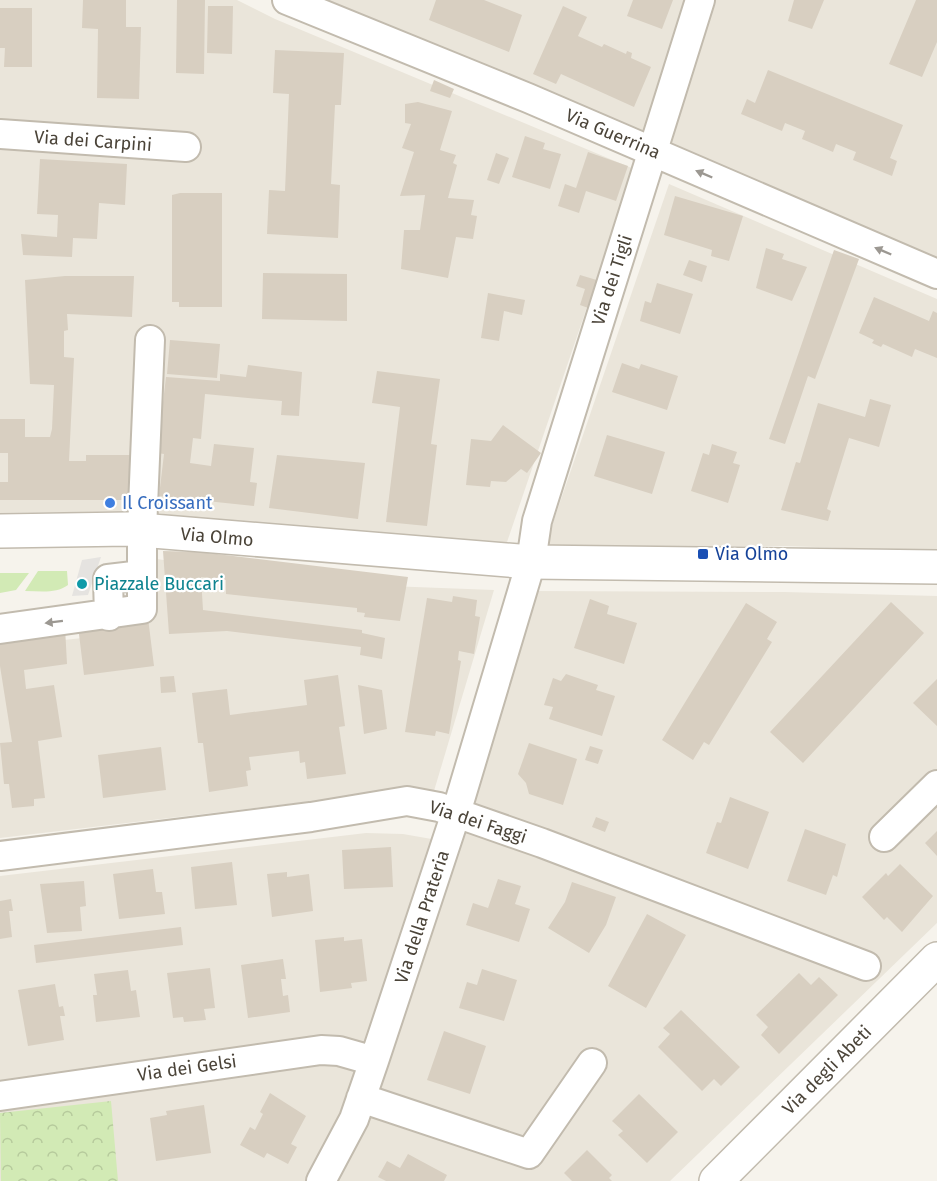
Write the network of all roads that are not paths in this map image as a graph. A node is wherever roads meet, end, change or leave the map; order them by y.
1 (287, 0) edge
2 (700, 0) edge
3 (0, 134) edge
4 (186, 147) dead end
5 (653, 151) junction
6 (937, 274) edge
7 (150, 340) dead end
8 (142, 530) junction
9 (0, 531) edge
10 (531, 562) junction
11 (937, 567) edge
12 (0, 629) edge
13 (937, 785) edge
14 (456, 813) junction
15 (884, 837) dead end
16 (0, 856) edge
17 (937, 959) edge
18 (866, 966) dead end
19 (374, 1061) junction
20 (592, 1063) dead end
21 (0, 1095) edge
22 (361, 1098) junction
23 (321, 1181) edge
24 (716, 1181) edge

1 - 5 street, Via Guerrina
2 - 5 street, Via dei Tigli
3 - 4 street, Via dei Carpini
6 -> 5 street, Via Guerrina
5 - 10 street, Via dei Tigli
7 - 8 street
8 - 9 street, Via Olmo
8 - 10 street, Via Olmo
8 -> 12 street
10 - 11 street, Via Olmo
10 - 14 street, Via della Prateria
13 - 15 street
14 - 16 street, Via dei Faggi
14 - 18 street, Via dei Faggi
14 - 19 street, Via della Prateria
17 - 24 street, Via degli Abeti
19 - 21 street, Via dei Gelsi
19 - 22 street, Via della Prateria
20 - 22 street
22 - 23 street, Via della Prateria

